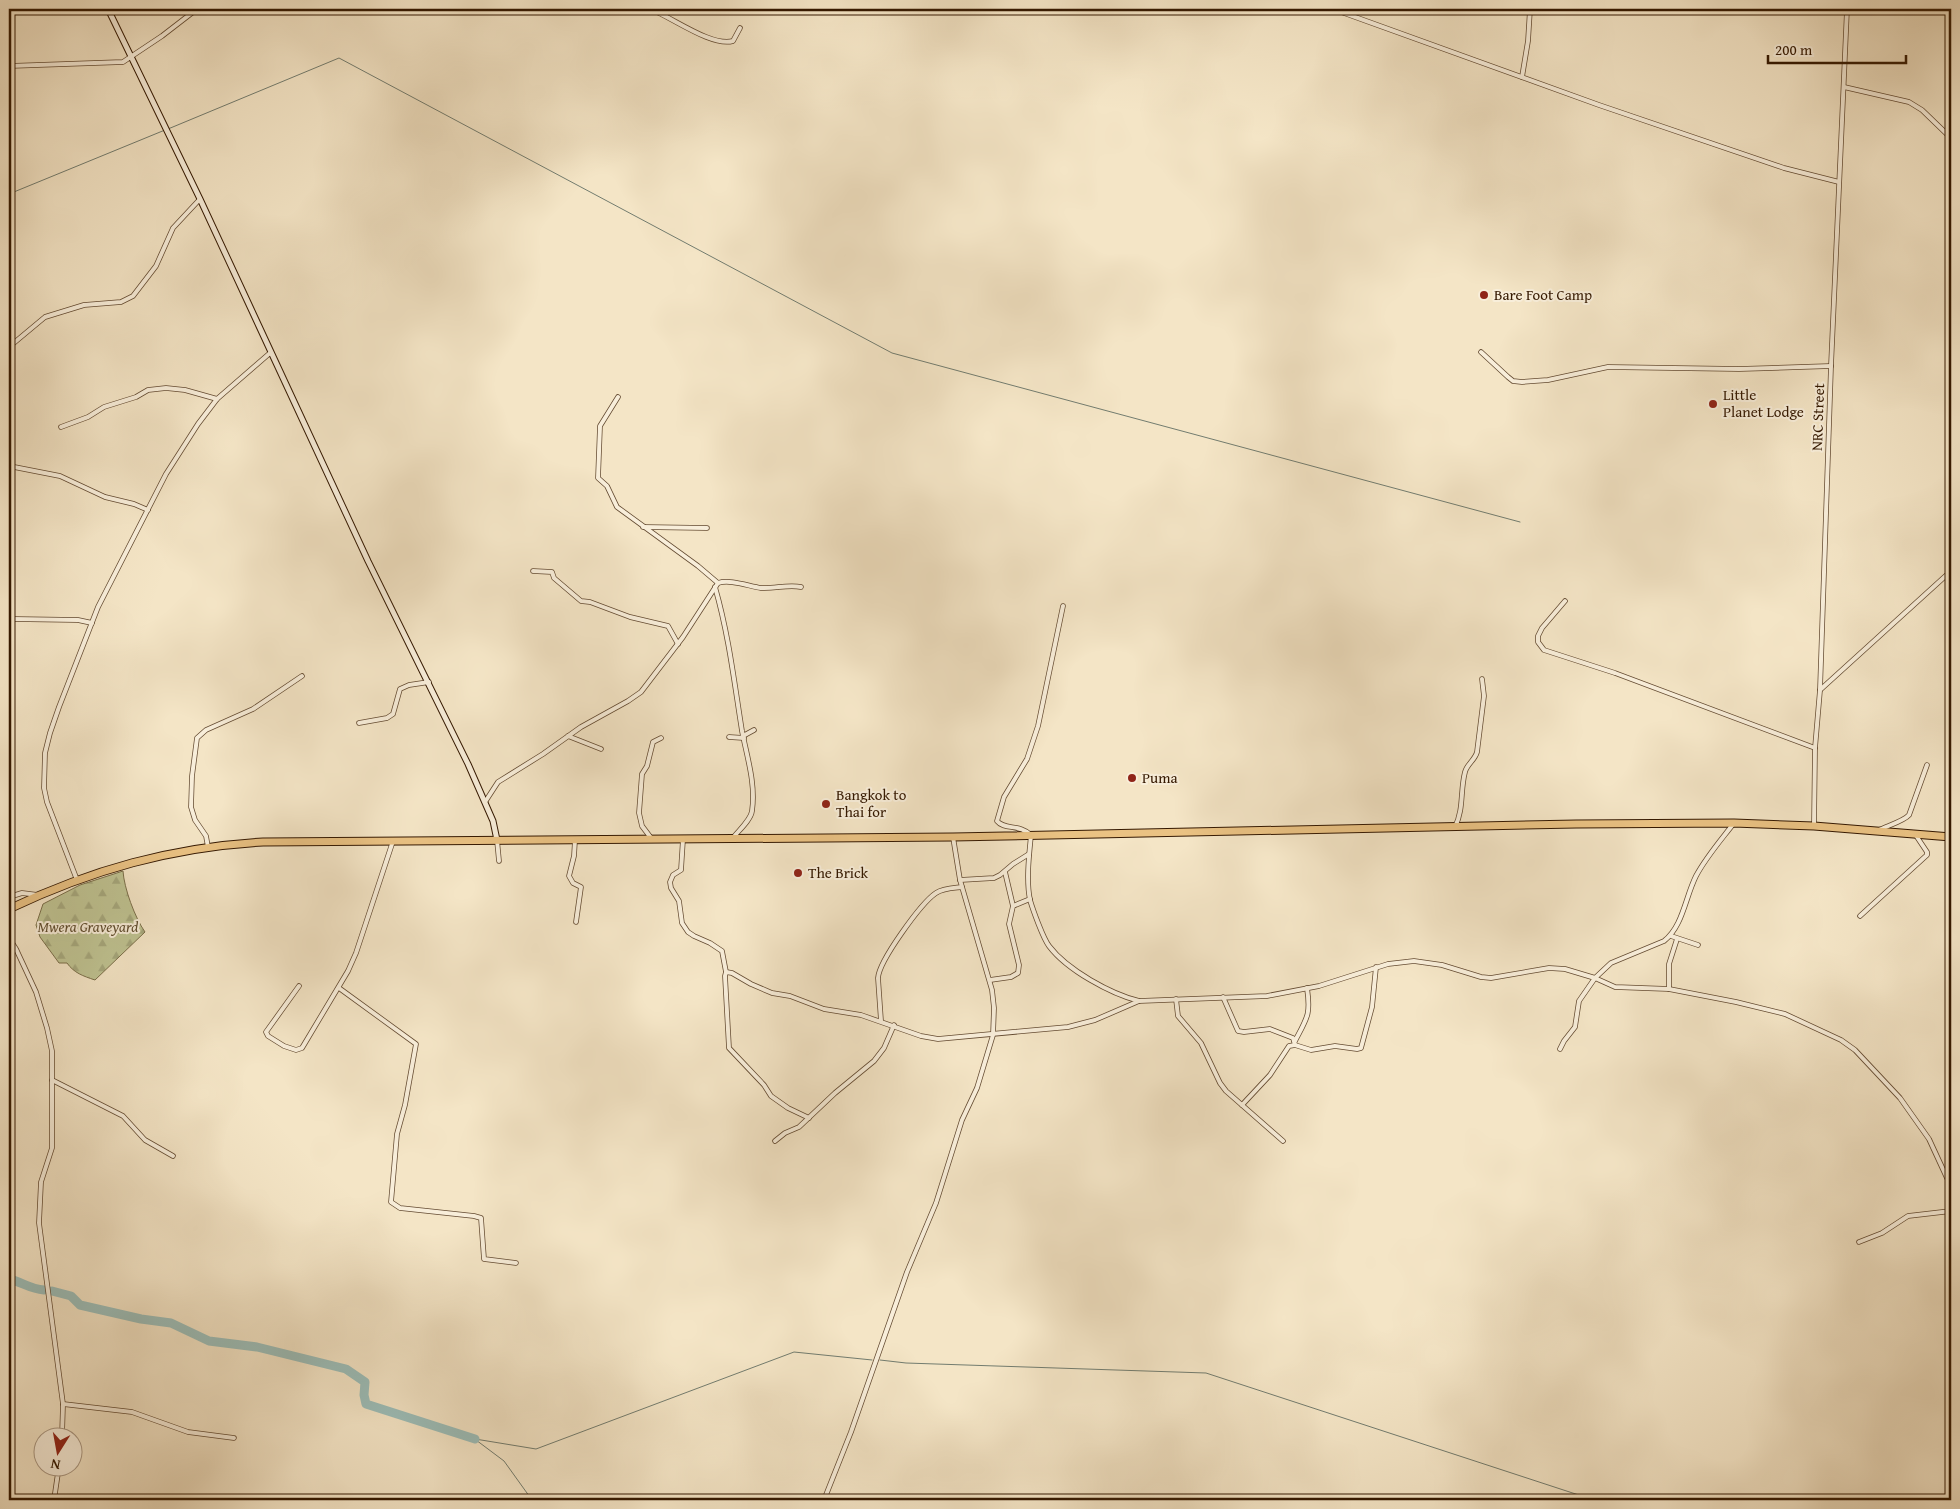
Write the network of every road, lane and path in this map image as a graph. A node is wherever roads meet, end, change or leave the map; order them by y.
1 (108, 9) edge
2 (197, 9) edge
3 (650, 9) edge
4 (1333, 9) edge
5 (1530, 9) edge
6 (1847, 9) edge
7 (740, 28) dead end
8 (131, 57) junction
9 (9, 66) edge
10 (1522, 77) junction
11 (1844, 87) junction
12 (1951, 138) edge
13 (1839, 182) junction
14 (200, 199) junction
15 (9, 347) edge
16 (1481, 352) dead end
17 (270, 353) junction
18 (1831, 366) junction
19 (618, 397) dead end
20 (217, 399) junction
21 (61, 428) dead end
22 (9, 466) edge
23 (148, 510) junction
24 (643, 527) junction
25 (707, 528) dead end
26 (533, 570) dead end
27 (1951, 571) edge
28 (716, 585) junction
29 (802, 587) dead end
30 (1565, 601) dead end
31 (1064, 606) dead end
32 (13, 619) dead end
33 (92, 623) junction
34 (678, 644) junction
35 (302, 676) dead end
36 (1482, 679) dead end
37 (429, 682) junction
38 (1820, 690) junction
39 (359, 723) dead end
40 (754, 730) dead end
41 (568, 736) junction
42 (729, 737) dead end
43 (743, 737) junction
44 (661, 738) dead end
45 (1815, 748) junction
46 (601, 749) dead end
47 (1927, 765) dead end
48 (485, 802) junction
49 (1734, 823) junction
50 (1814, 826) junction
51 (1455, 827) junction
52 (1877, 831) junction
53 (1915, 834) junction
54 (1031, 835) junction
55 (953, 836) junction
56 (1951, 837) edge
57 (683, 839) junction
58 (732, 839) junction
59 (497, 840) junction
60 (574, 840) junction
61 (653, 840) junction
62 (393, 841) junction
63 (208, 847) junction
64 (1030, 854) junction
65 (499, 861) dead end
66 (1005, 872) junction
67 (76, 880) junction
68 (960, 880) junction
69 (962, 887) junction
70 (39, 895) junction
71 (9, 897) edge
72 (1030, 899) junction
73 (1013, 906) junction
74 (9, 909) edge
75 (1860, 916) dead end
76 (576, 922) dead end
77 (1671, 936) junction
78 (9, 938) edge
79 (1677, 939) junction
80 (1698, 945) dead end
81 (1376, 967) junction
82 (726, 972) junction
83 (1595, 978) junction
84 (990, 980) junction
85 (299, 986) dead end
86 (339, 988) junction
87 (1307, 988) junction
88 (1669, 989) junction
89 (1223, 997) junction
90 (1176, 999) junction
91 (1139, 1001) junction
92 (881, 1021) junction
93 (894, 1025) junction
94 (993, 1035) junction
95 (1295, 1043) junction
96 (1560, 1049) dead end
97 (52, 1080) junction
98 (1242, 1105) junction
99 (809, 1118) junction
100 (775, 1141) dead end
101 (1283, 1141) dead end
102 (173, 1156) dead end
103 (1951, 1183) edge
104 (1951, 1211) edge
105 (1859, 1242) dead end
106 (516, 1263) dead end
107 (63, 1404) junction
108 (62, 1426) edge
109 (234, 1438) dead end
110 (58, 1476) edge
111 (54, 1500) edge
112 (824, 1500) edge

1 - 8 street
2 - 8 street
3 - 7 street
4 - 10 street
5 - 10 street
6 - 11 street, NRC Street
8 - 9 street
8 - 14 street
10 - 13 street
11 - 12 street
11 - 13 street, NRC Street
13 - 18 street, NRC Street
14 - 15 street
14 - 17 street
16 - 18 street
17 - 20 street
17 - 37 street
18 - 38 street, NRC Street
19 - 24 street
20 - 21 street
20 - 23 street
22 - 23 street
23 - 33 street
24 - 25 street
24 - 28 street
26 - 34 street
27 - 38 street
28 - 29 street
28 - 34 street
28 - 43 street
30 - 45 street
31 - 54 street
32 - 33 street
33 - 67 street
34 - 41 street
35 - 63 street
36 - 51 street
37 - 39 street
37 - 48 street
38 - 45 street, NRC Street
40 - 43 street
41 - 46 street
41 - 48 street
42 - 43 street
43 - 58 street
44 - 61 street
45 - 50 street, NRC Street
47 - 52 street
48 - 59 street
49 - 50 highway
49 - 51 highway
49 - 77 street
50 - 52 highway
51 - 54 highway
52 - 53 highway
53 - 56 highway
53 - 75 street
54 - 55 highway
54 - 64 street
55 - 58 highway
55 - 68 street
57 - 58 highway
57 - 61 highway
57 - 82 street
59 - 60 highway
59 - 62 highway
59 - 65 street
60 - 61 highway
60 - 76 street
62 - 63 highway
62 - 86 street
63 - 67 highway
64 - 66 street
64 - 72 street
66 - 68 street
66 - 73 street
67 - 70 highway
68 - 69 street
69 - 84 street
69 - 92 street
70 - 71 street
70 - 74 highway
72 - 73 street
72 - 91 street
73 - 84 street
77 - 79 street
77 - 83 street
78 - 97 street
79 - 80 street
79 - 88 street
81 - 83 street
81 - 87 street
81 - 95 street
82 - 92 street
82 - 99 street
83 - 88 street
83 - 96 street
84 - 94 street
85 - 86 street
86 - 106 street
87 - 89 street
87 - 95 street
88 - 103 street
89 - 90 street
89 - 95 street
90 - 91 street
90 - 98 street
91 - 94 street
92 - 93 street
93 - 94 street
93 - 99 street
94 - 112 street
95 - 98 street
97 - 102 street
97 - 107 street
98 - 101 street
99 - 100 street
104 - 105 street
107 - 108 street
107 - 109 street
110 - 111 street

